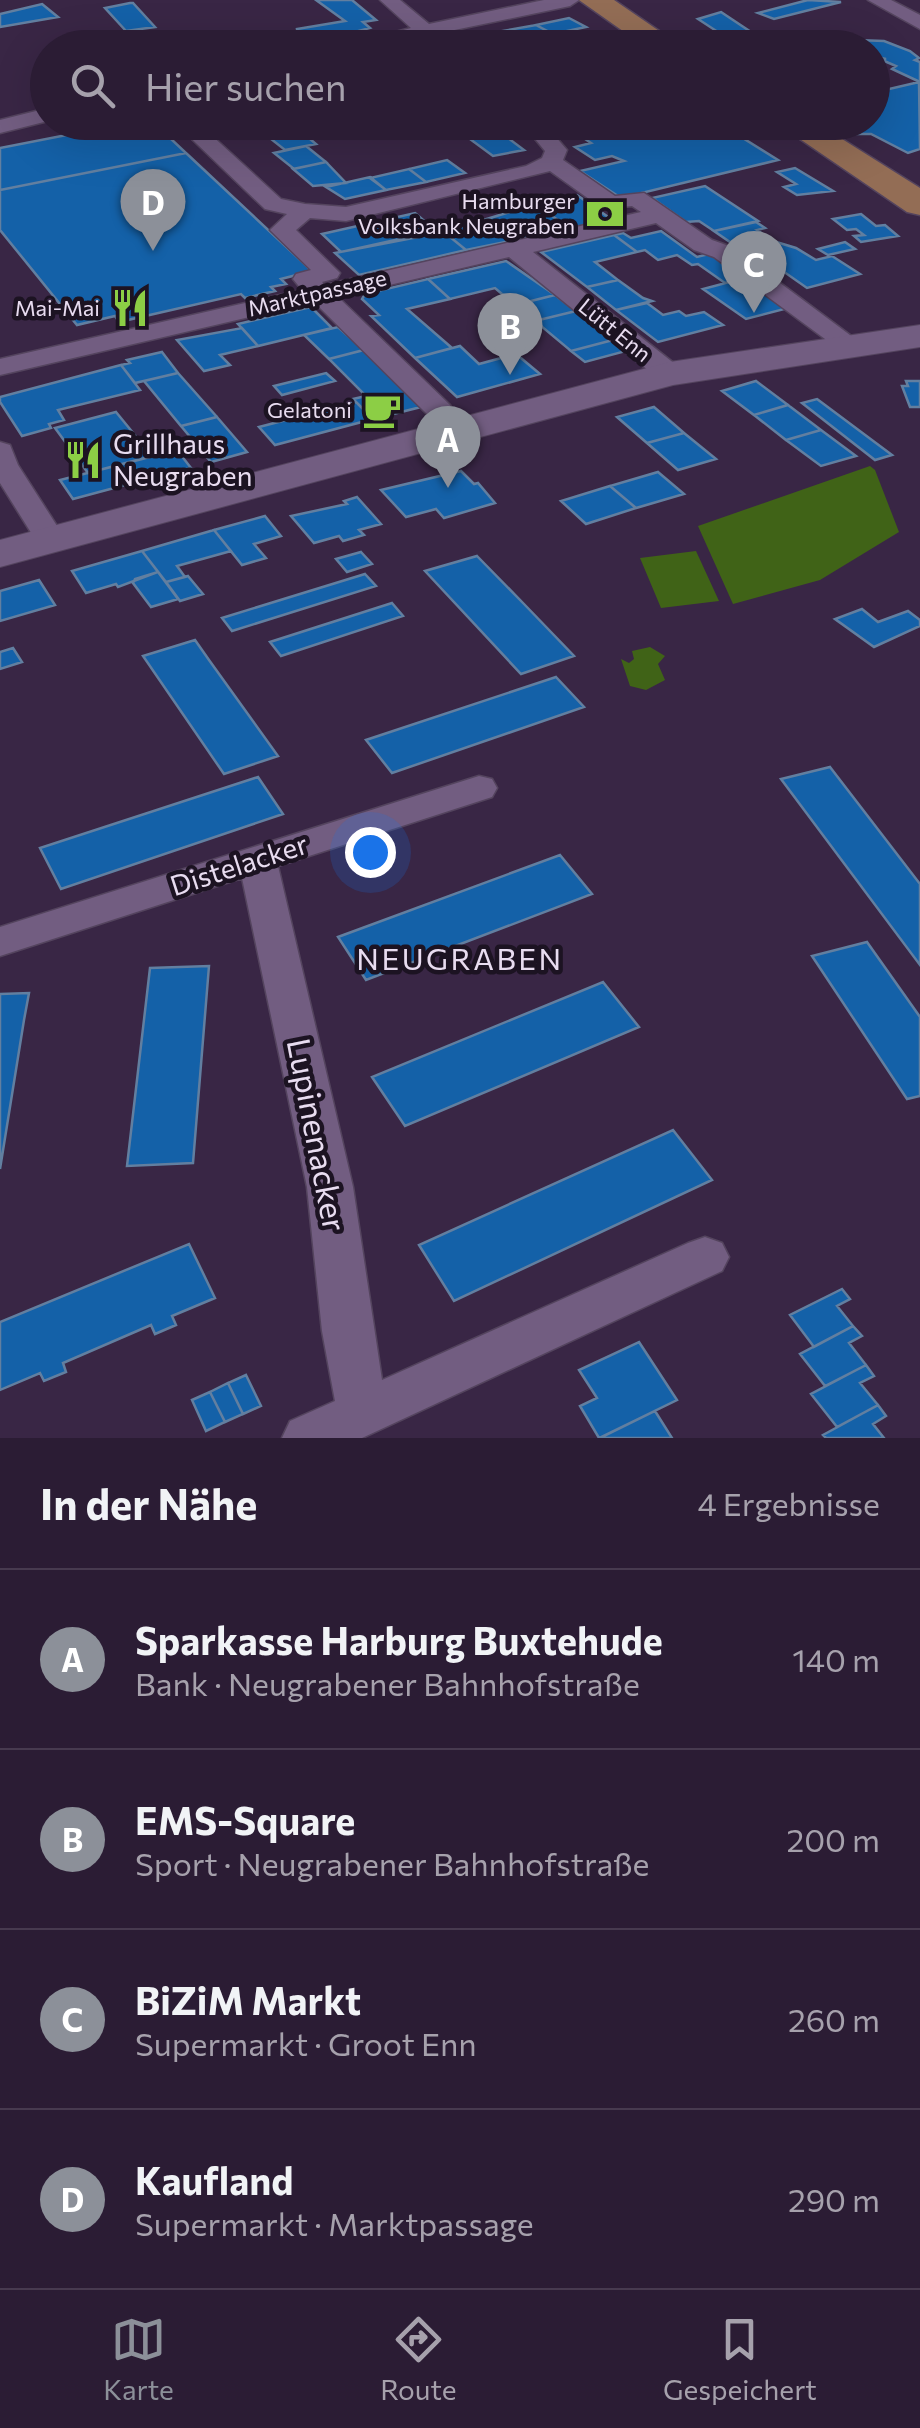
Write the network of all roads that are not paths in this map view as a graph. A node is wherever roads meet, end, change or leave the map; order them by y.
1 (389, 0) edge
2 (570, 0) edge
3 (594, 0) edge
4 (625, 0) edge
5 (877, 0) edge
6 (920, 23) edge
7 (426, 30) joint
8 (641, 30) edge
9 (662, 30) edge
10 (30, 119) edge
11 (0, 127) edge
12 (204, 140) edge
13 (547, 140) edge
14 (819, 140) edge
15 (551, 162) junction
16 (918, 204) edge
17 (635, 207) junction
18 (305, 211) junction
19 (513, 248) junction
20 (330, 285) junction
21 (920, 336) edge
22 (853, 347) junction
23 (920, 352) edge
24 (0, 367) edge
25 (670, 374) junction
26 (451, 432) junction
27 (0, 451) edge
28 (52, 540) junction
29 (0, 554) edge
30 (479, 788) dead end
31 (257, 859) junction
32 (0, 942) edge
33 (705, 1257) dead end
34 (364, 1413) junction
35 (308, 1438) edge

1 - 7 street
2 - 7 street
3 - 8 main road
4 - 9 main road
5 - 6 street
10 - 11 street
12 - 18 street
13 - 15 street
14 - 16 main road
15 - 17 street
15 - 18 street
17 - 19 street, Marktpassage
17 - 22 street
18 - 20 street
19 - 20 street, Marktpassage
19 - 25 street, Lütt Enn
20 - 24 street, Marktpassage
20 - 26 street
21 - 22 street
22 - 23 street
22 - 25 street
25 - 26 street
26 - 28 street
27 - 28 street
28 - 29 street
30 - 31 street, Distelacker
31 - 32 street, Distelacker
31 - 34 street, Lupinenacker
33 - 34 street
34 - 35 street

